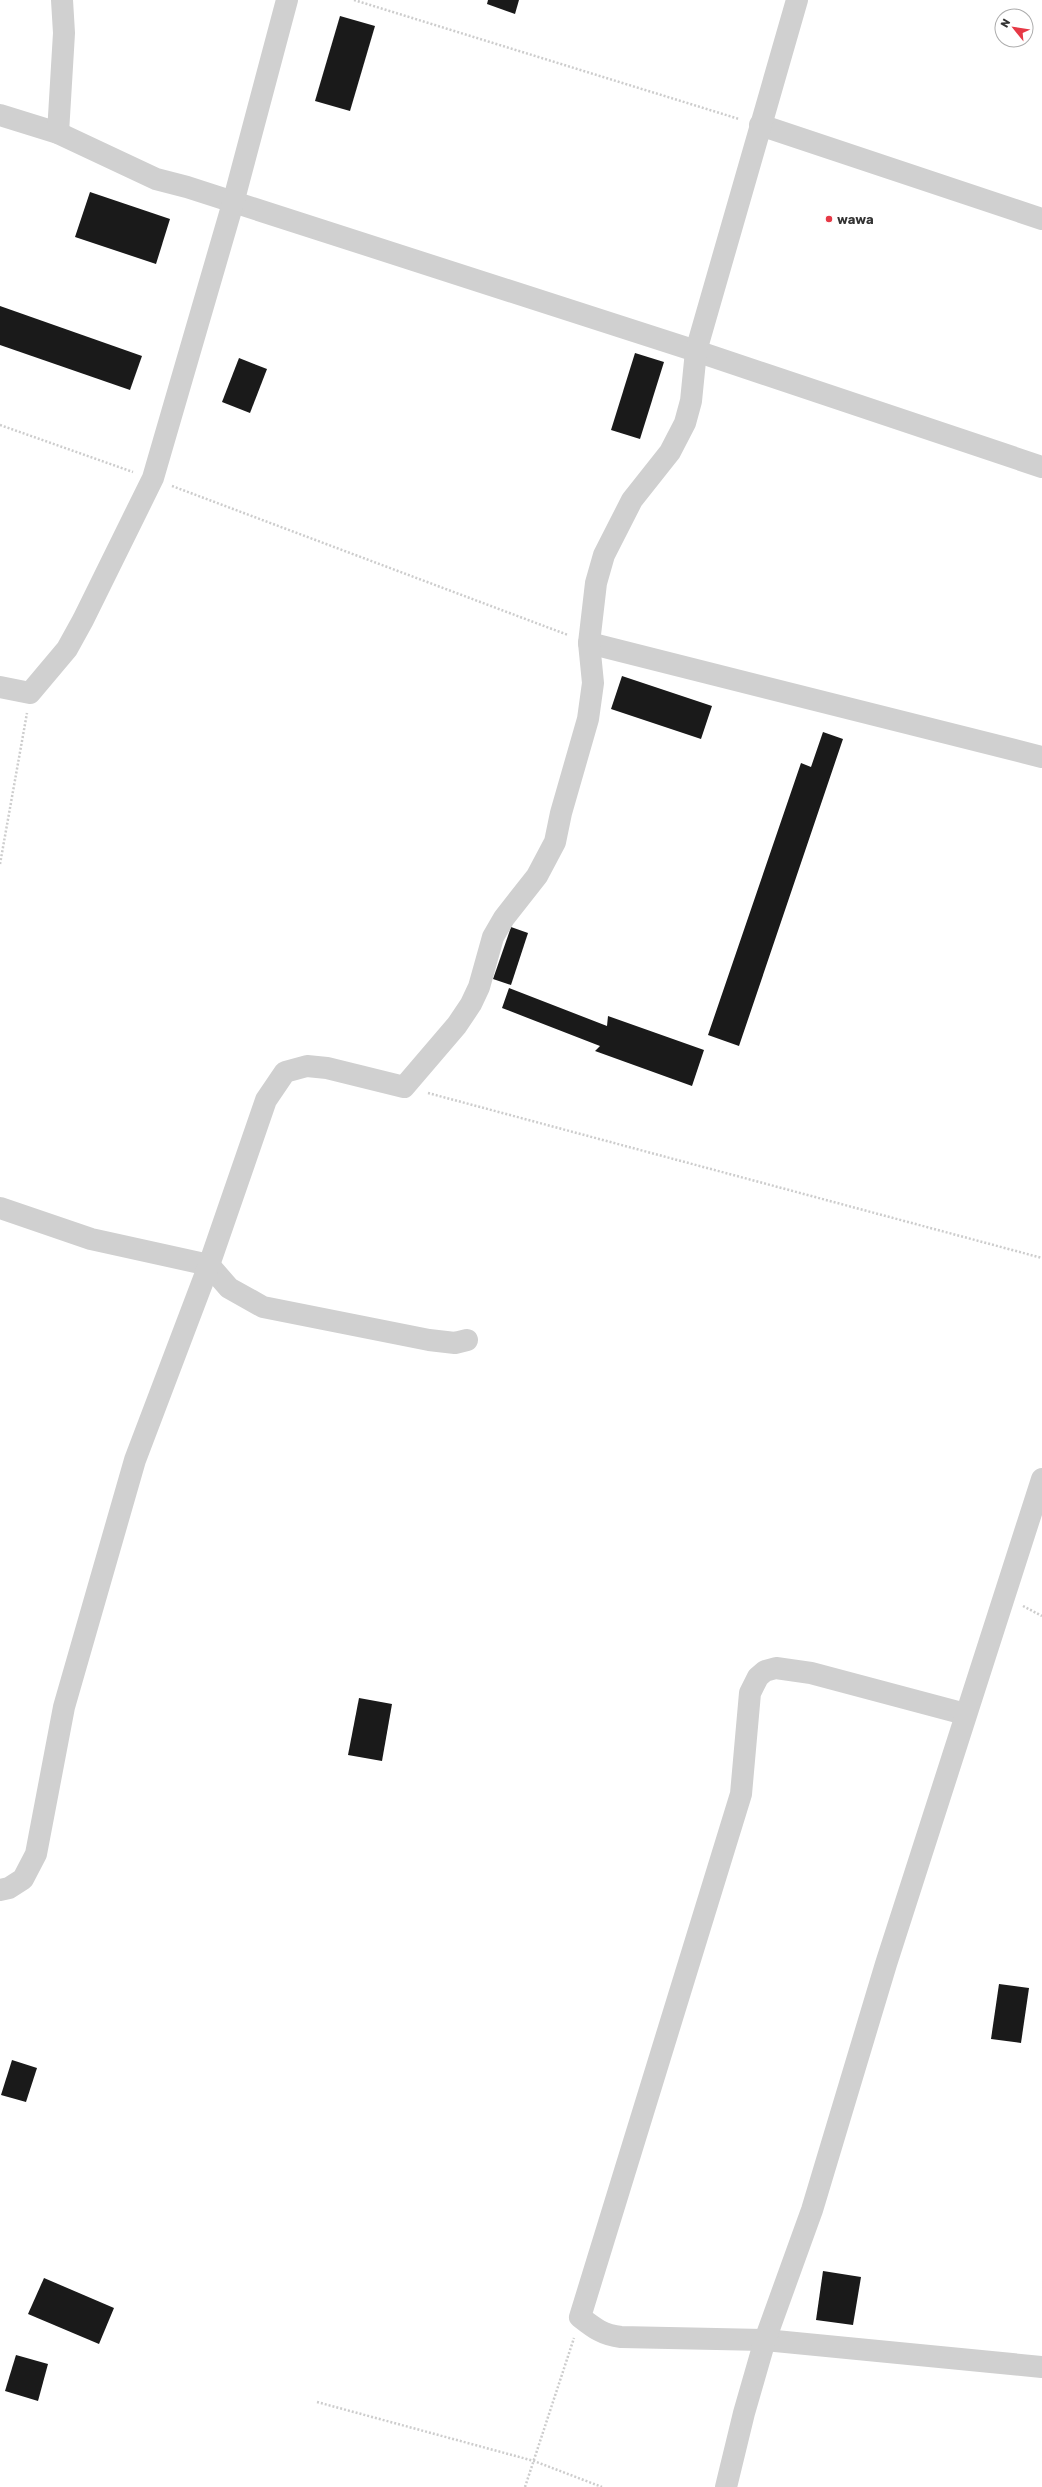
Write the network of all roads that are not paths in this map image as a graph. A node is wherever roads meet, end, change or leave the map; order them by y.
1 (62, 0) edge
2 (287, 0) edge
3 (797, 0) edge
4 (0, 115) edge
5 (760, 125) junction
6 (58, 132) junction
7 (233, 203) junction
8 (1042, 219) edge
9 (696, 350) junction
10 (1042, 467) edge
11 (589, 643) junction
12 (0, 688) edge
13 (1042, 757) edge
14 (0, 1208) edge
15 (209, 1265) junction
16 (467, 1340) dead end
17 (1042, 1480) edge
18 (965, 1714) junction
19 (0, 1890) edge
20 (766, 2340) junction
21 (1042, 2367) edge
22 (726, 2487) edge

1 - 6 street
2 - 7 street
3 - 5 street
4 - 6 street
5 - 8 street
5 - 9 street
6 - 7 street
7 - 9 street
7 - 12 street
9 - 10 street
9 - 11 street
11 - 13 street
11 - 15 street
14 - 15 street
15 - 16 street
15 - 19 street
17 - 18 street
18 - 20 street
18 - 20 street
20 - 21 street
20 - 22 street

